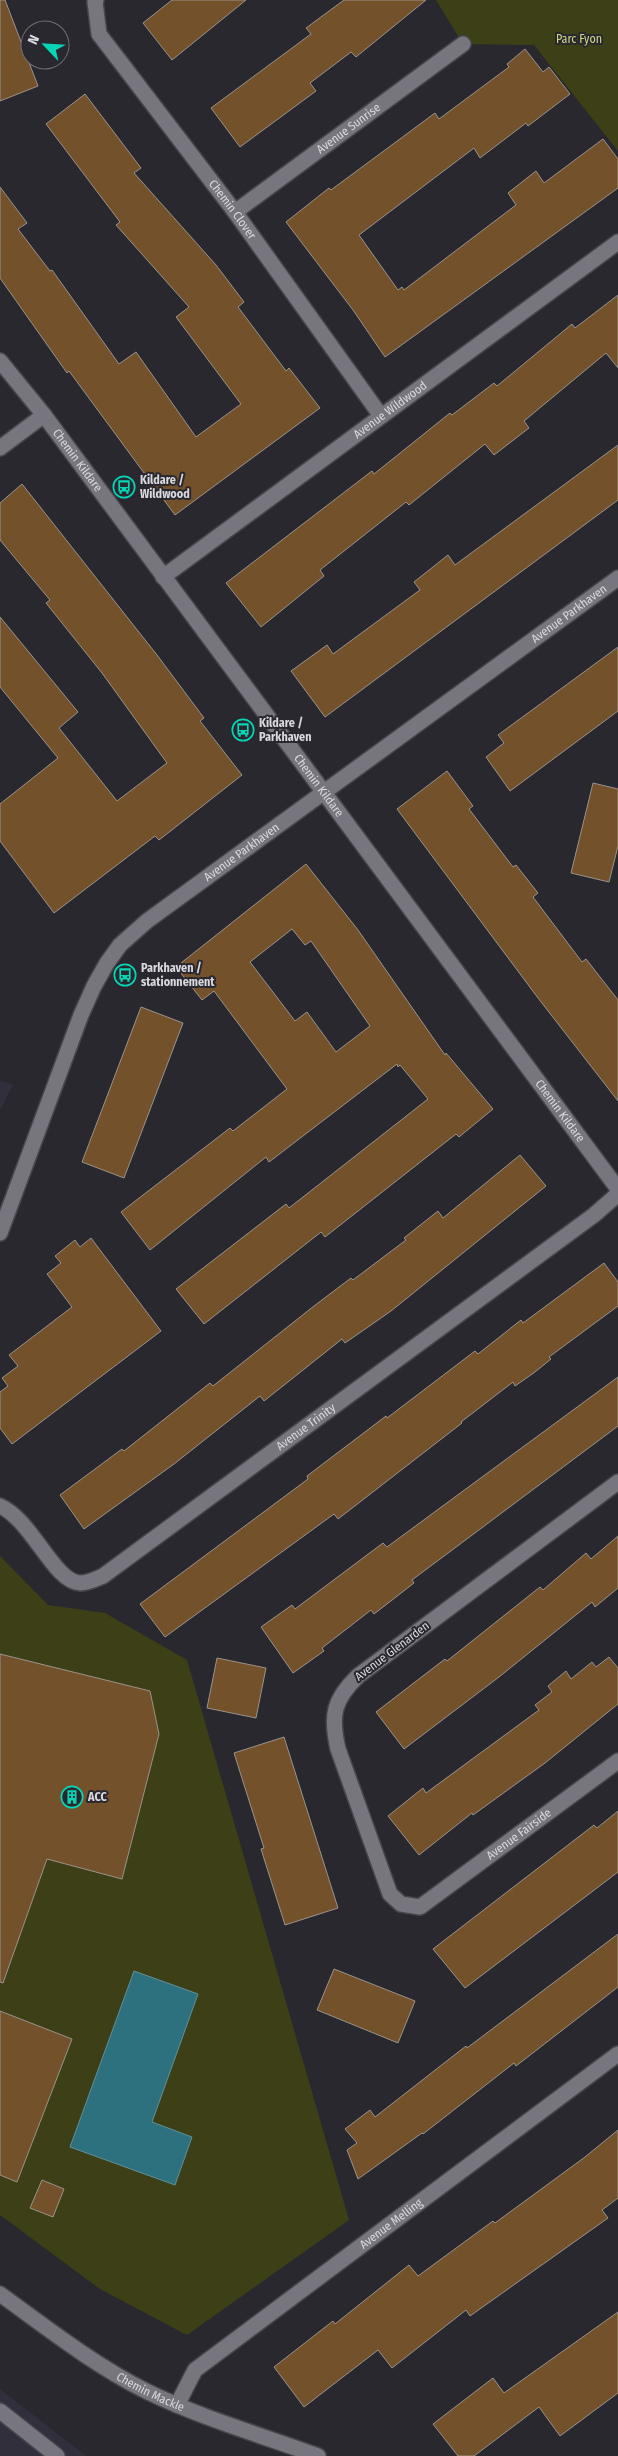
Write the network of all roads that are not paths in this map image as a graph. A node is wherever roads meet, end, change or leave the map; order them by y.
1 (96, 1) edge
2 (463, 44) dead end
3 (235, 212) junction
4 (618, 242) edge
5 (0, 361) edge
6 (44, 414) junction
7 (381, 416) junction
8 (0, 448) edge
9 (163, 577) junction
10 (618, 578) edge
11 (323, 793) junction
12 (618, 1189) edge
13 (618, 1194) edge
14 (0, 1233) edge
15 (618, 1482) edge
16 (0, 1506) edge
17 (618, 1761) edge
18 (420, 1907) joint
19 (618, 2054) edge
20 (0, 2294) edge
21 (177, 2404) junction
22 (0, 2411) edge
23 (57, 2456) edge
24 (318, 2456) edge

1 - 3 street, Chemin Clover
2 - 3 street, Avenue Sunrise
3 - 7 street, Chemin Clover
4 - 7 street, Avenue Wildwood
5 - 6 street, Chemin Kildare
6 - 8 street
6 - 9 street, Chemin Kildare
7 - 9 street, Avenue Wildwood
9 - 11 street, Chemin Kildare
10 - 11 street, Avenue Parkhaven
11 - 12 street, Chemin Kildare
11 - 14 street, Avenue Parkhaven
13 - 16 street, Avenue Trinity
15 - 18 street, Avenue Glenarden
17 - 18 street, Avenue Fairside
19 - 21 street, Avenue Melling
20 - 21 street, Chemin Mackle
21 - 24 street, Chemin Mackle
22 - 23 street

